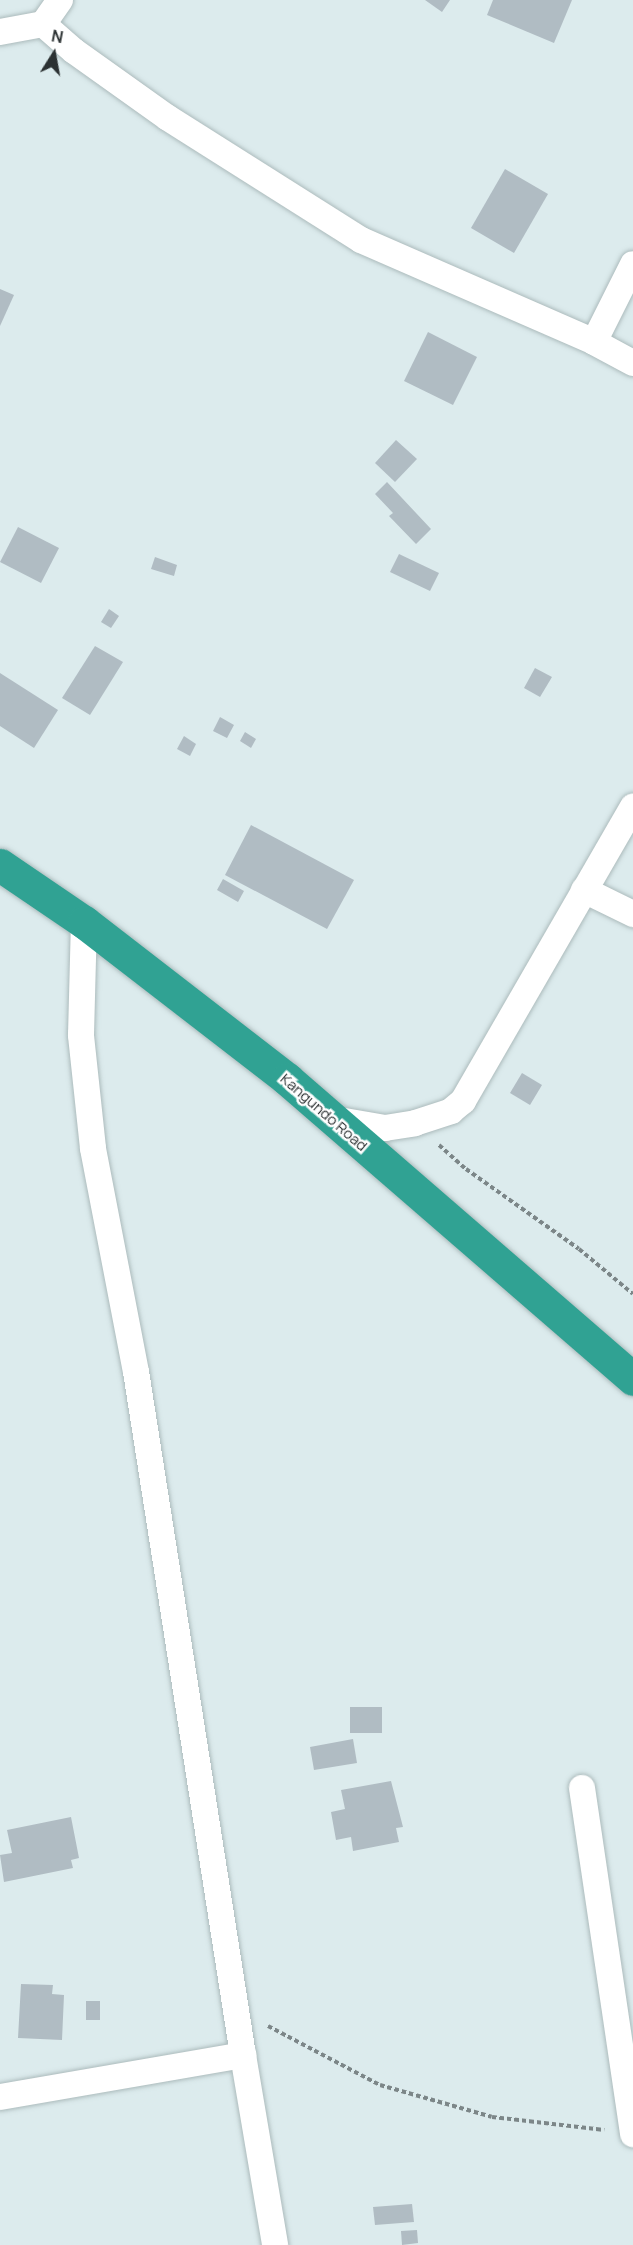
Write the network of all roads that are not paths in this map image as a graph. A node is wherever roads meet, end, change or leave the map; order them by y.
1 (60, 0) edge
2 (44, 24) junction
3 (0, 32) edge
4 (633, 264) edge
5 (594, 342) junction
6 (633, 363) edge
7 (633, 807) edge
8 (0, 865) edge
9 (584, 890) junction
10 (633, 914) edge
11 (84, 922) junction
12 (333, 1119) junction
13 (633, 1379) edge
14 (582, 1788) dead end
15 (243, 2055) junction
16 (0, 2097) edge
17 (632, 2130) edge
18 (275, 2245) edge

1 - 2 street
2 - 3 street
2 - 5 street
4 - 5 street
5 - 6 street
7 - 9 street
8 - 11 highway, Kangundo Road
9 - 10 street
9 - 12 street
11 - 12 highway, Kangundo Road
11 - 15 street
12 - 13 highway, Kangundo Road
14 - 17 street
15 - 16 street
15 - 18 street

